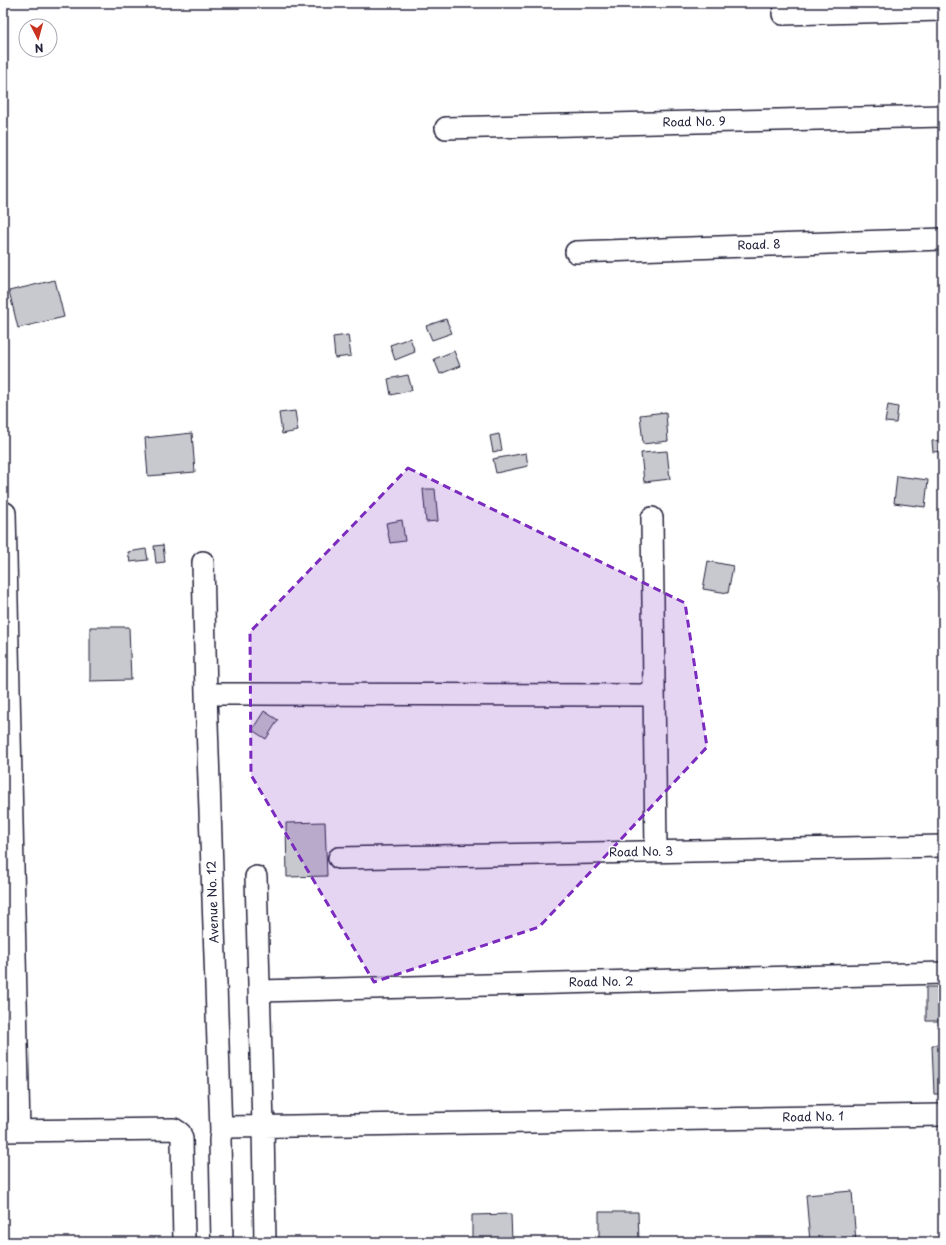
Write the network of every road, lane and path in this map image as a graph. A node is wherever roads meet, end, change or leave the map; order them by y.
1 (943, 10) edge
2 (783, 14) dead end
3 (943, 116) edge
4 (446, 128) dead end
5 (943, 238) edge
6 (576, 252) dead end
7 (5, 513) dead end
8 (652, 518) dead end
9 (203, 562) dead end
10 (206, 694) junction
11 (654, 695) junction
12 (943, 846) edge
13 (656, 852) junction
14 (339, 858) dead end
15 (256, 877) dead end
16 (943, 973) edge
17 (260, 991) junction
18 (943, 1115) edge
19 (263, 1126) junction
20 (11, 1131) edge
21 (221, 1131) junction
22 (184, 1242) edge
23 (222, 1242) edge
24 (265, 1242) edge

1 - 2 street
3 - 4 street, Road No. 9
5 - 6 street, Road. 8
7 - 20 street
8 - 11 street
9 - 10 street, Avenue No. 12
10 - 11 street
10 - 21 street, Avenue No. 12
11 - 13 street
12 - 13 street, Road No. 3
13 - 14 street, Road No. 3
15 - 17 street
16 - 17 street, Road No. 2
17 - 19 street
18 - 19 street, Road No. 1
19 - 21 street, Road No. 1
19 - 24 street
20 - 22 street
21 - 23 street, Avenue No. 12

